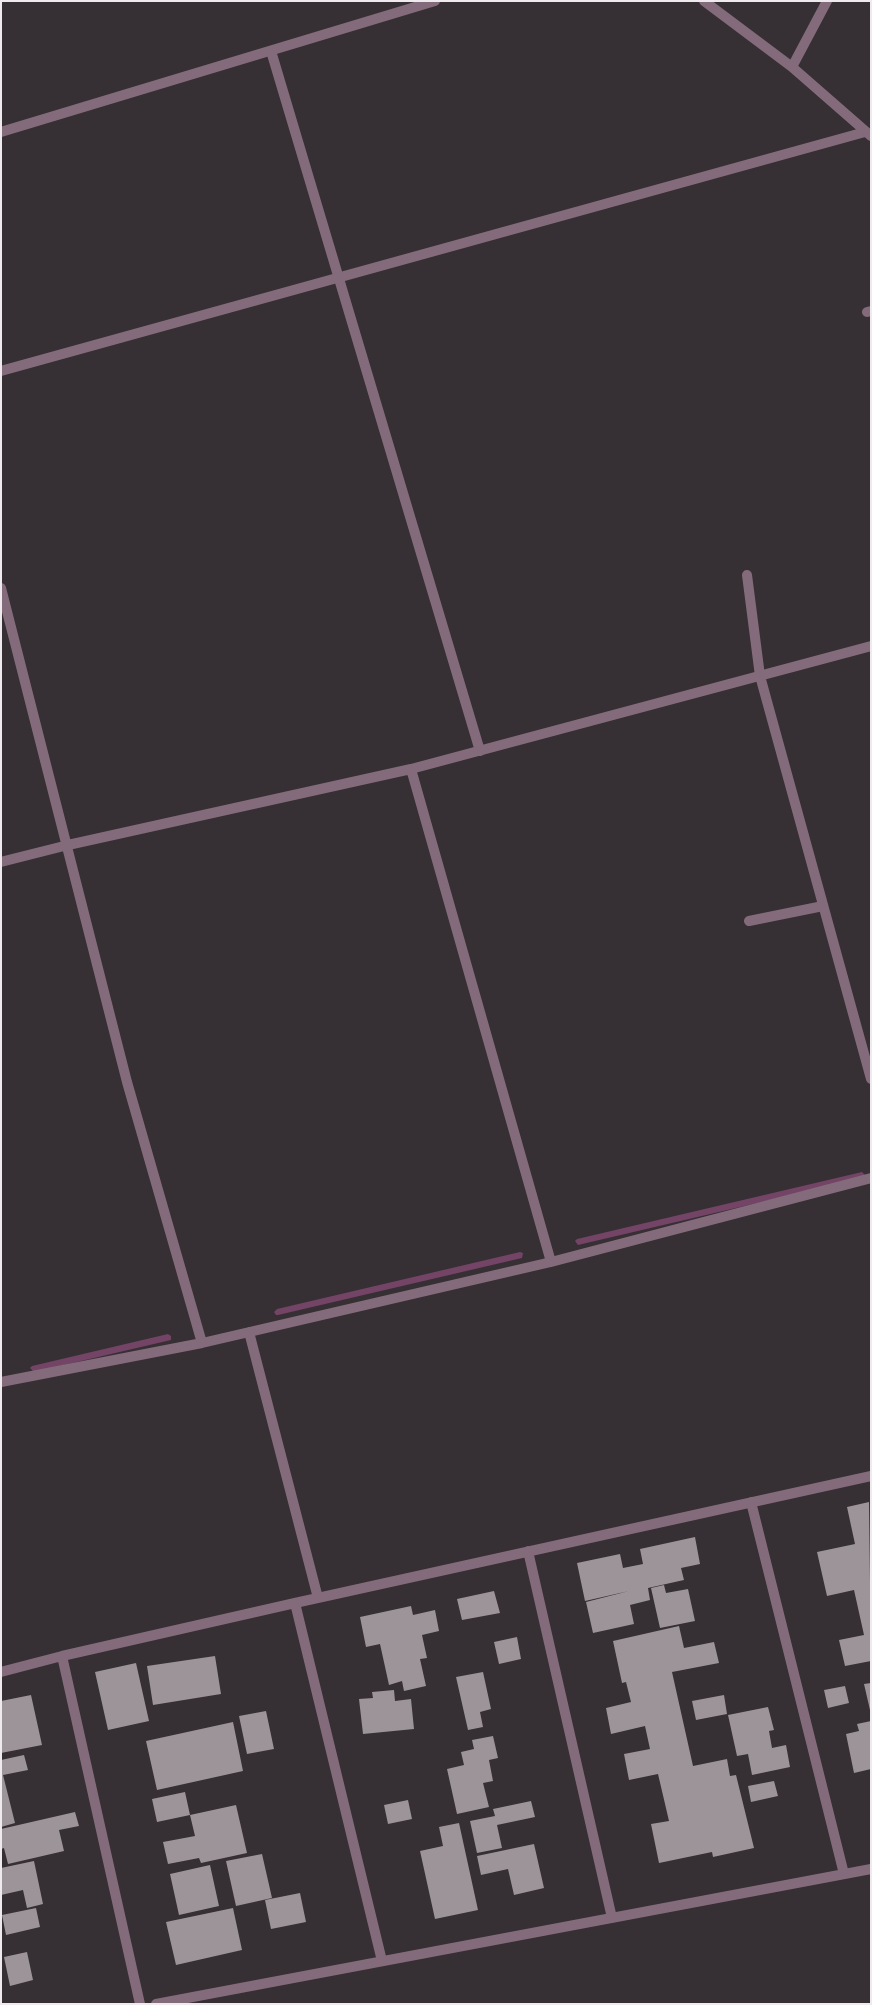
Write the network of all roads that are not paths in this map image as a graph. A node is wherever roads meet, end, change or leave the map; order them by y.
1 (435, 1) edge
2 (704, 1) edge
3 (827, 1) edge
4 (270, 51) junction
5 (792, 68) junction
6 (1, 132) edge
7 (868, 134) edge
8 (339, 278) junction
9 (1, 371) edge
10 (747, 575) dead end
11 (1, 588) edge
12 (871, 646) edge
13 (760, 676) junction
14 (480, 750) junction
15 (412, 769) junction
16 (68, 846) junction
17 (1, 862) edge
18 (823, 906) junction
19 (749, 921) dead end
20 (871, 1079) edge
21 (871, 1178) edge
22 (552, 1262) junction
23 (249, 1332) junction
24 (202, 1343) junction
25 (1, 1382) edge
26 (871, 1476) edge
27 (751, 1502) junction
28 (528, 1551) junction
29 (318, 1598) junction
30 (295, 1603) junction
31 (62, 1656) junction
32 (1, 1672) edge
33 (871, 1869) edge
34 (844, 1874) junction
35 (612, 1918) junction
36 (382, 1961) junction
37 (140, 2004) edge
38 (156, 2004) edge

1 - 4 street
2 - 5 street
3 - 5 street
4 - 6 street
4 - 8 street
5 - 7 street
7 - 8 street
8 - 9 street
8 - 14 street
10 - 13 street
11 - 16 street
12 - 13 street
13 - 14 street
13 - 18 street
14 - 15 street
15 - 16 street
15 - 22 street
16 - 17 street
16 - 24 street
18 - 19 street
18 - 20 street
21 - 22 street
22 - 23 street
23 - 24 street
23 - 29 street
24 - 25 street
26 - 27 street
27 - 28 street
27 - 34 street
28 - 29 street
28 - 35 street
29 - 30 street
30 - 31 street
30 - 36 street
31 - 32 street
31 - 37 street
33 - 34 street
34 - 35 street
35 - 36 street
36 - 38 street

